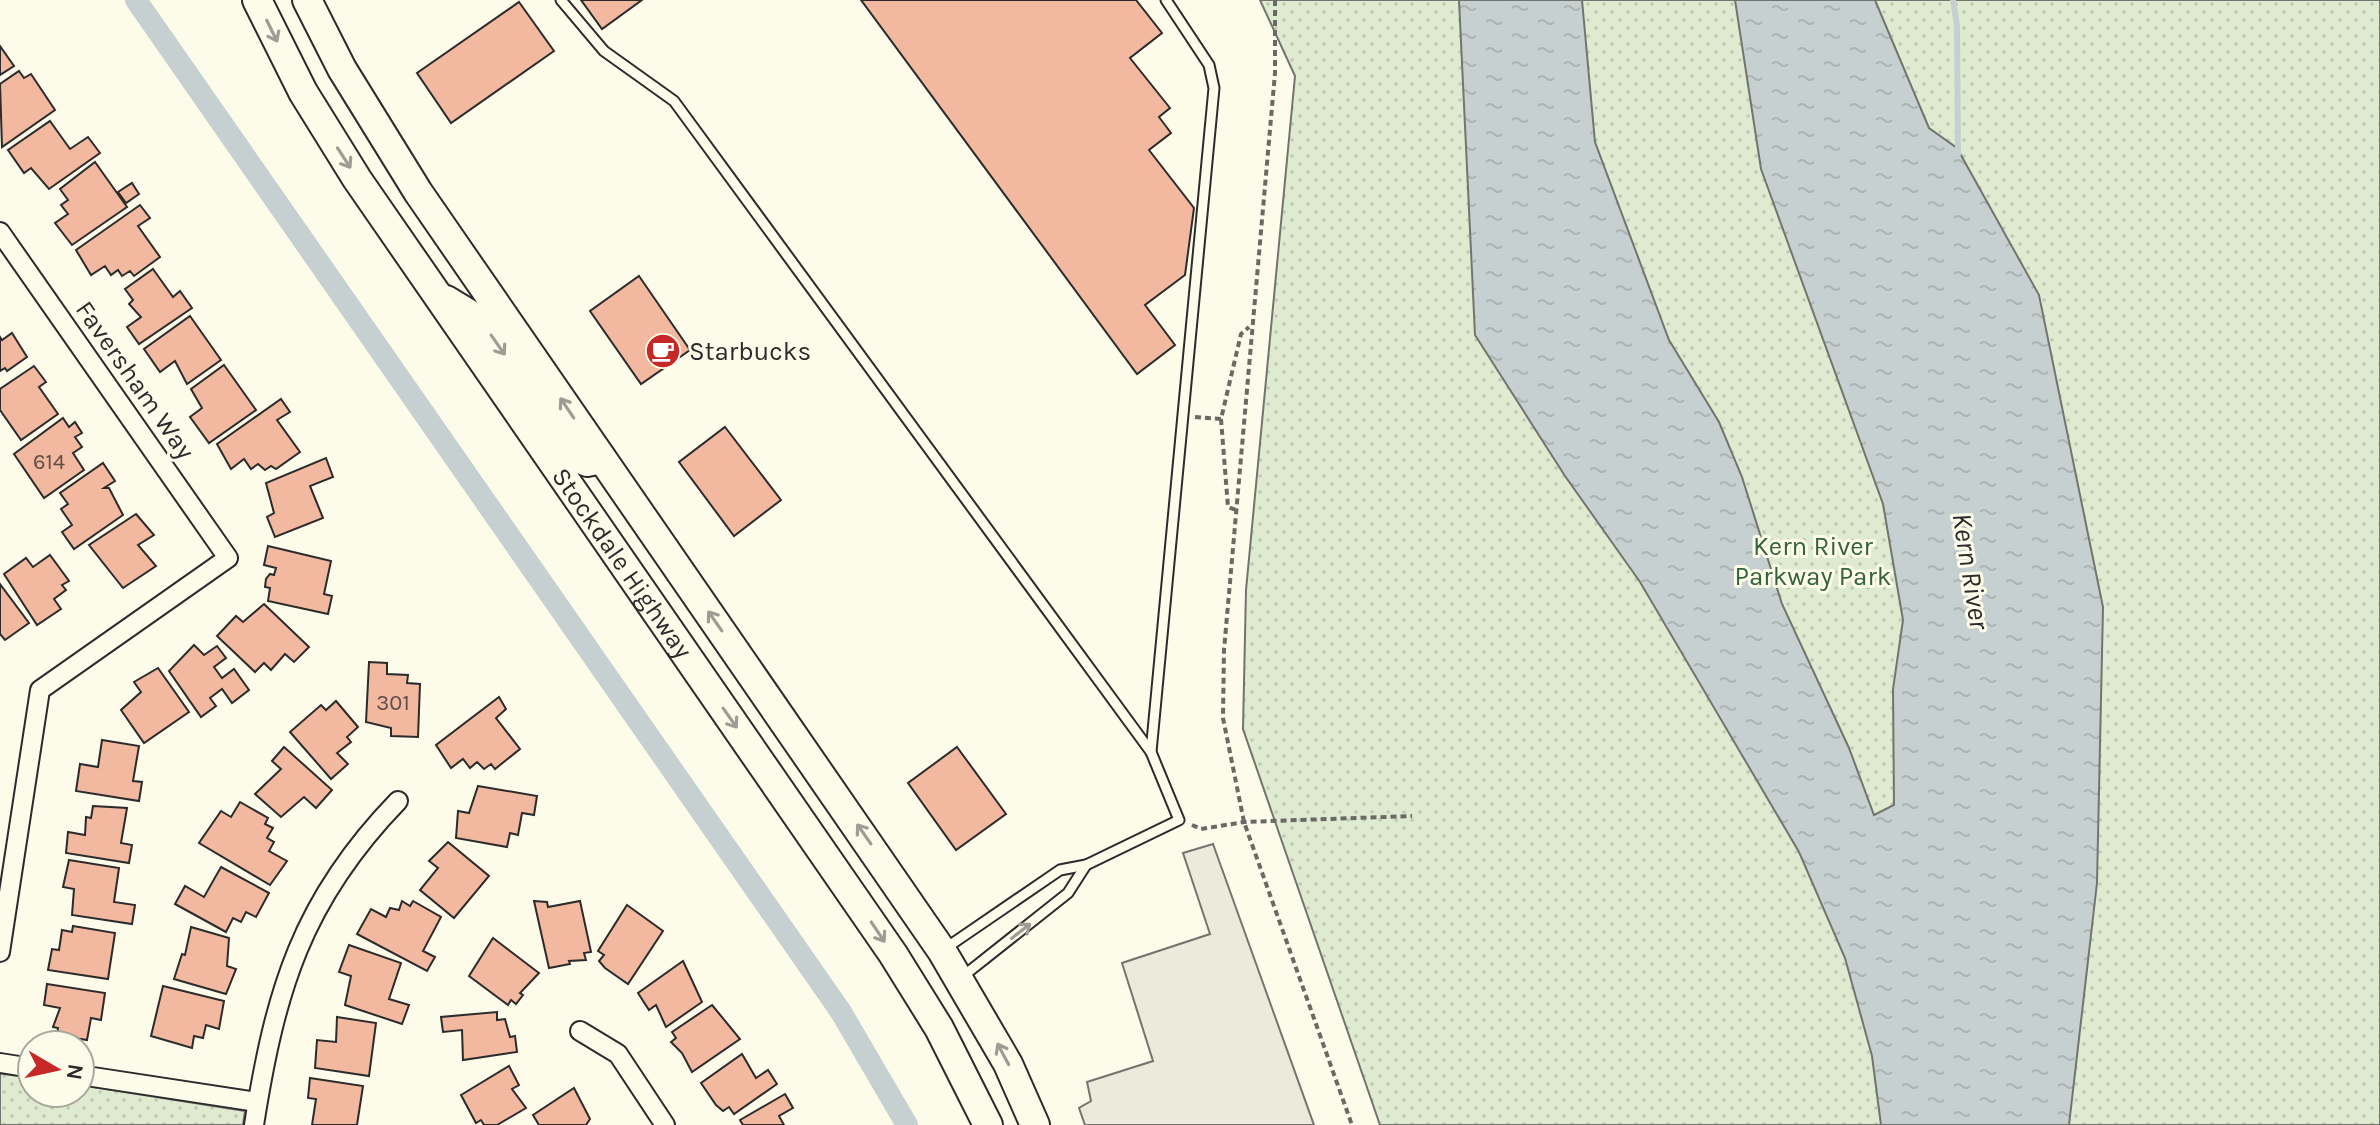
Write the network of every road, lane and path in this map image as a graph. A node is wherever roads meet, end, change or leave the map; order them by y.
1 (257, 0) edge
2 (307, 0) edge
3 (561, 0) edge
4 (1166, 0) edge
5 (1275, 0) edge
6 (0, 232) edge
7 (438, 296) junction
8 (1251, 326) junction
9 (1185, 416) junction
10 (1221, 419) junction
11 (602, 459) junction
12 (1236, 510) junction
13 (1151, 752) junction
14 (398, 801) dead end
15 (1412, 816) dead end
16 (1179, 820) junction
17 (1244, 822) junction
18 (1086, 865) junction
19 (942, 951) junction
20 (0, 952) edge
21 (960, 979) junction
22 (580, 1031) dead end
23 (96, 1077) edge
24 (257, 1102) junction
25 (660, 1123) edge
26 (254, 1125) edge
27 (988, 1125) edge
28 (1035, 1125) edge
29 (1352, 1125) edge

1 -> 7 main road, Stockdale Highway
11 -> 2 main road, Stockdale Highway
3 - 13 lane
4 - 9 lane
5 - 8 path
6 - 20 street, Faversham Way
7 -> 11 main road
7 -> 27 main road, Stockdale Highway
8 - 10 path
8 - 12 path
9 - 10 path
9 - 13 lane
10 - 12 path
19 -> 11 main road, Stockdale Highway
12 - 17 path
13 - 16 lane
14 - 24 street
15 - 17 path
16 - 17 path
16 - 18 lane
17 - 29 path
18 - 19 lane
21 -> 18 lane
19 - 21 main road, Stockdale Highway
28 -> 21 main road, Stockdale Highway
22 - 25 street
23 - 24 street
24 - 26 street

